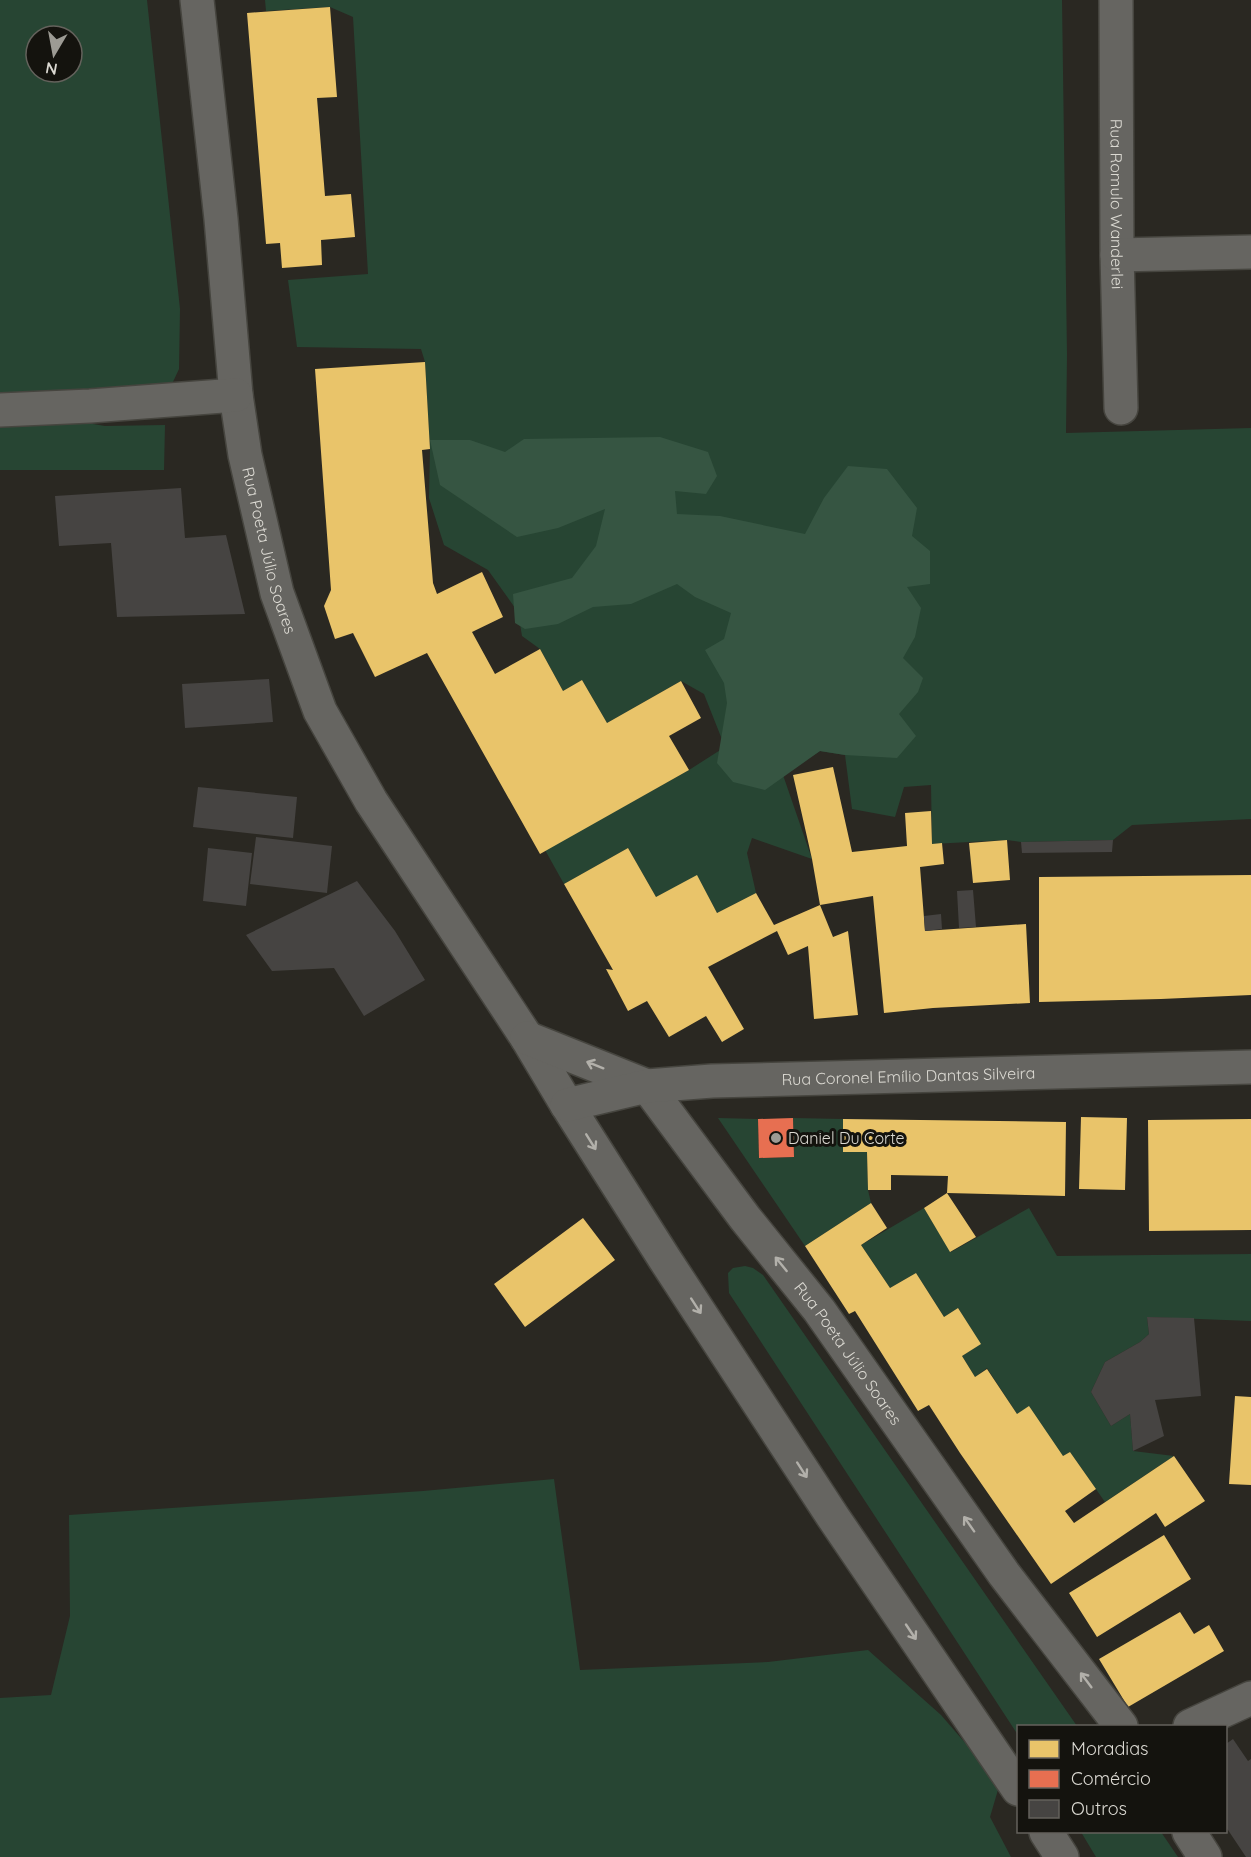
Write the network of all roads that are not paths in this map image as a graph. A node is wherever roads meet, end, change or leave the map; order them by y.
1 (198, 0) edge
2 (1116, 0) edge
3 (1251, 252) edge
4 (1117, 255) junction
5 (236, 395) junction
6 (1121, 408) dead end
7 (0, 410) edge
8 (527, 1038) junction
9 (1251, 1067) edge
10 (647, 1086) junction
11 (567, 1105) junction
12 (1251, 1698) edge
13 (1120, 1725) edge
14 (1192, 1725) edge
15 (1017, 1788) edge
16 (1047, 1833) edge
17 (1190, 1833) edge
18 (1062, 1857) edge
19 (1204, 1857) edge

1 - 5 street, Rua Poeta Júlio Soares
2 - 4 street, Rua Romulo Wanderlei
3 - 4 street
4 - 6 street, Rua Romulo Wanderlei
5 - 7 street
5 - 8 street, Rua Poeta Júlio Soares
10 -> 8 street
8 - 11 street, Rua Poeta Júlio Soares
9 - 10 street, Rua Coronel Emílio Dantas Silveira
10 - 11 street, Rua Coronel Emílio Dantas Silveira
13 -> 10 street, Rua Poeta Júlio Soares
11 -> 15 street, Rua Poeta Júlio Soares
12 - 14 street
16 - 18 street
17 - 19 street

